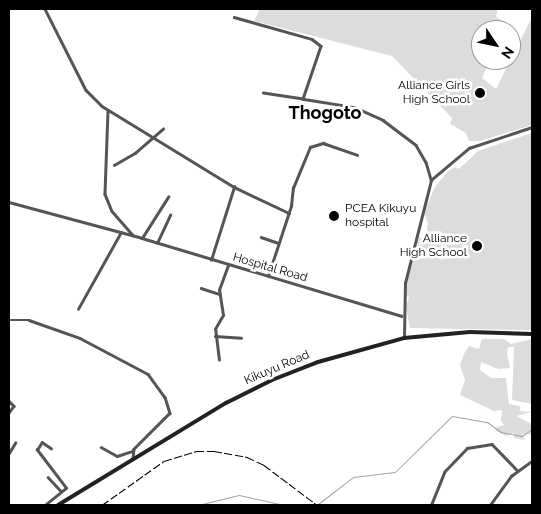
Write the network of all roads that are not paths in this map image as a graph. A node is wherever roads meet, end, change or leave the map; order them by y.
1 (44, 9) edge
2 (234, 17) dead end
3 (263, 93) dead end
4 (303, 99) junction
5 (108, 111) junction
6 (532, 127) edge
7 (163, 129) dead end
8 (152, 138) junction
9 (357, 155) dead end
10 (114, 165) dead end
11 (432, 180) junction
12 (234, 187) junction
13 (168, 197) dead end
14 (9, 202) edge
15 (289, 214) junction
16 (170, 215) dead end
17 (121, 232) junction
18 (134, 236) junction
19 (262, 237) dead end
20 (142, 238) junction
21 (157, 243) junction
22 (278, 243) junction
23 (211, 260) junction
24 (228, 265) junction
25 (268, 276) junction
26 (201, 288) dead end
27 (220, 294) junction
28 (78, 309) dead end
29 (402, 316) junction
30 (9, 320) edge
31 (532, 334) edge
32 (215, 336) junction
33 (241, 338) dead end
34 (404, 338) junction
35 (219, 360) dead end
36 (9, 401) edge
37 (9, 413) edge
38 (16, 443) dead end
39 (101, 447) dead end
40 (51, 448) dead end
41 (132, 451) junction
42 (9, 453) edge
43 (134, 460) junction
44 (532, 461) edge
45 (517, 470) junction
46 (48, 477) dead end
47 (61, 490) junction
48 (44, 505) edge
49 (58, 505) edge
50 (431, 505) edge
51 (490, 505) edge

1 - 5 street
2 - 4 street
3 - 4 street
4 - 11 street
5 - 8 street
5 - 18 street
6 - 11 street
7 - 8 street
8 - 10 street
8 - 12 street
9 - 15 street
11 - 29 street
12 - 15 street
12 - 23 street
13 - 20 street
14 - 17 street, Hospital Road
15 - 22 street
16 - 21 street
17 - 18 street, Hospital Road
17 - 28 street
18 - 20 street, Hospital Road
19 - 22 street
20 - 21 street, Hospital Road
21 - 23 street, Hospital Road
22 - 25 street
23 - 24 street, Hospital Road
24 - 25 street, Hospital Road
24 - 27 street
25 - 29 street, Hospital Road
26 - 27 street
27 - 32 street
29 - 34 street
30 - 41 street
31 - 34 main road, Kikuyu Road
32 - 33 street
32 - 35 street
34 - 43 main road, Kikuyu Road
36 - 37 street
38 - 42 street
39 - 41 street
40 - 47 street
41 - 43 street
43 - 49 main road, Kikuyu Road
44 - 45 street
45 - 50 street
45 - 51 street
46 - 47 street
47 - 48 street

